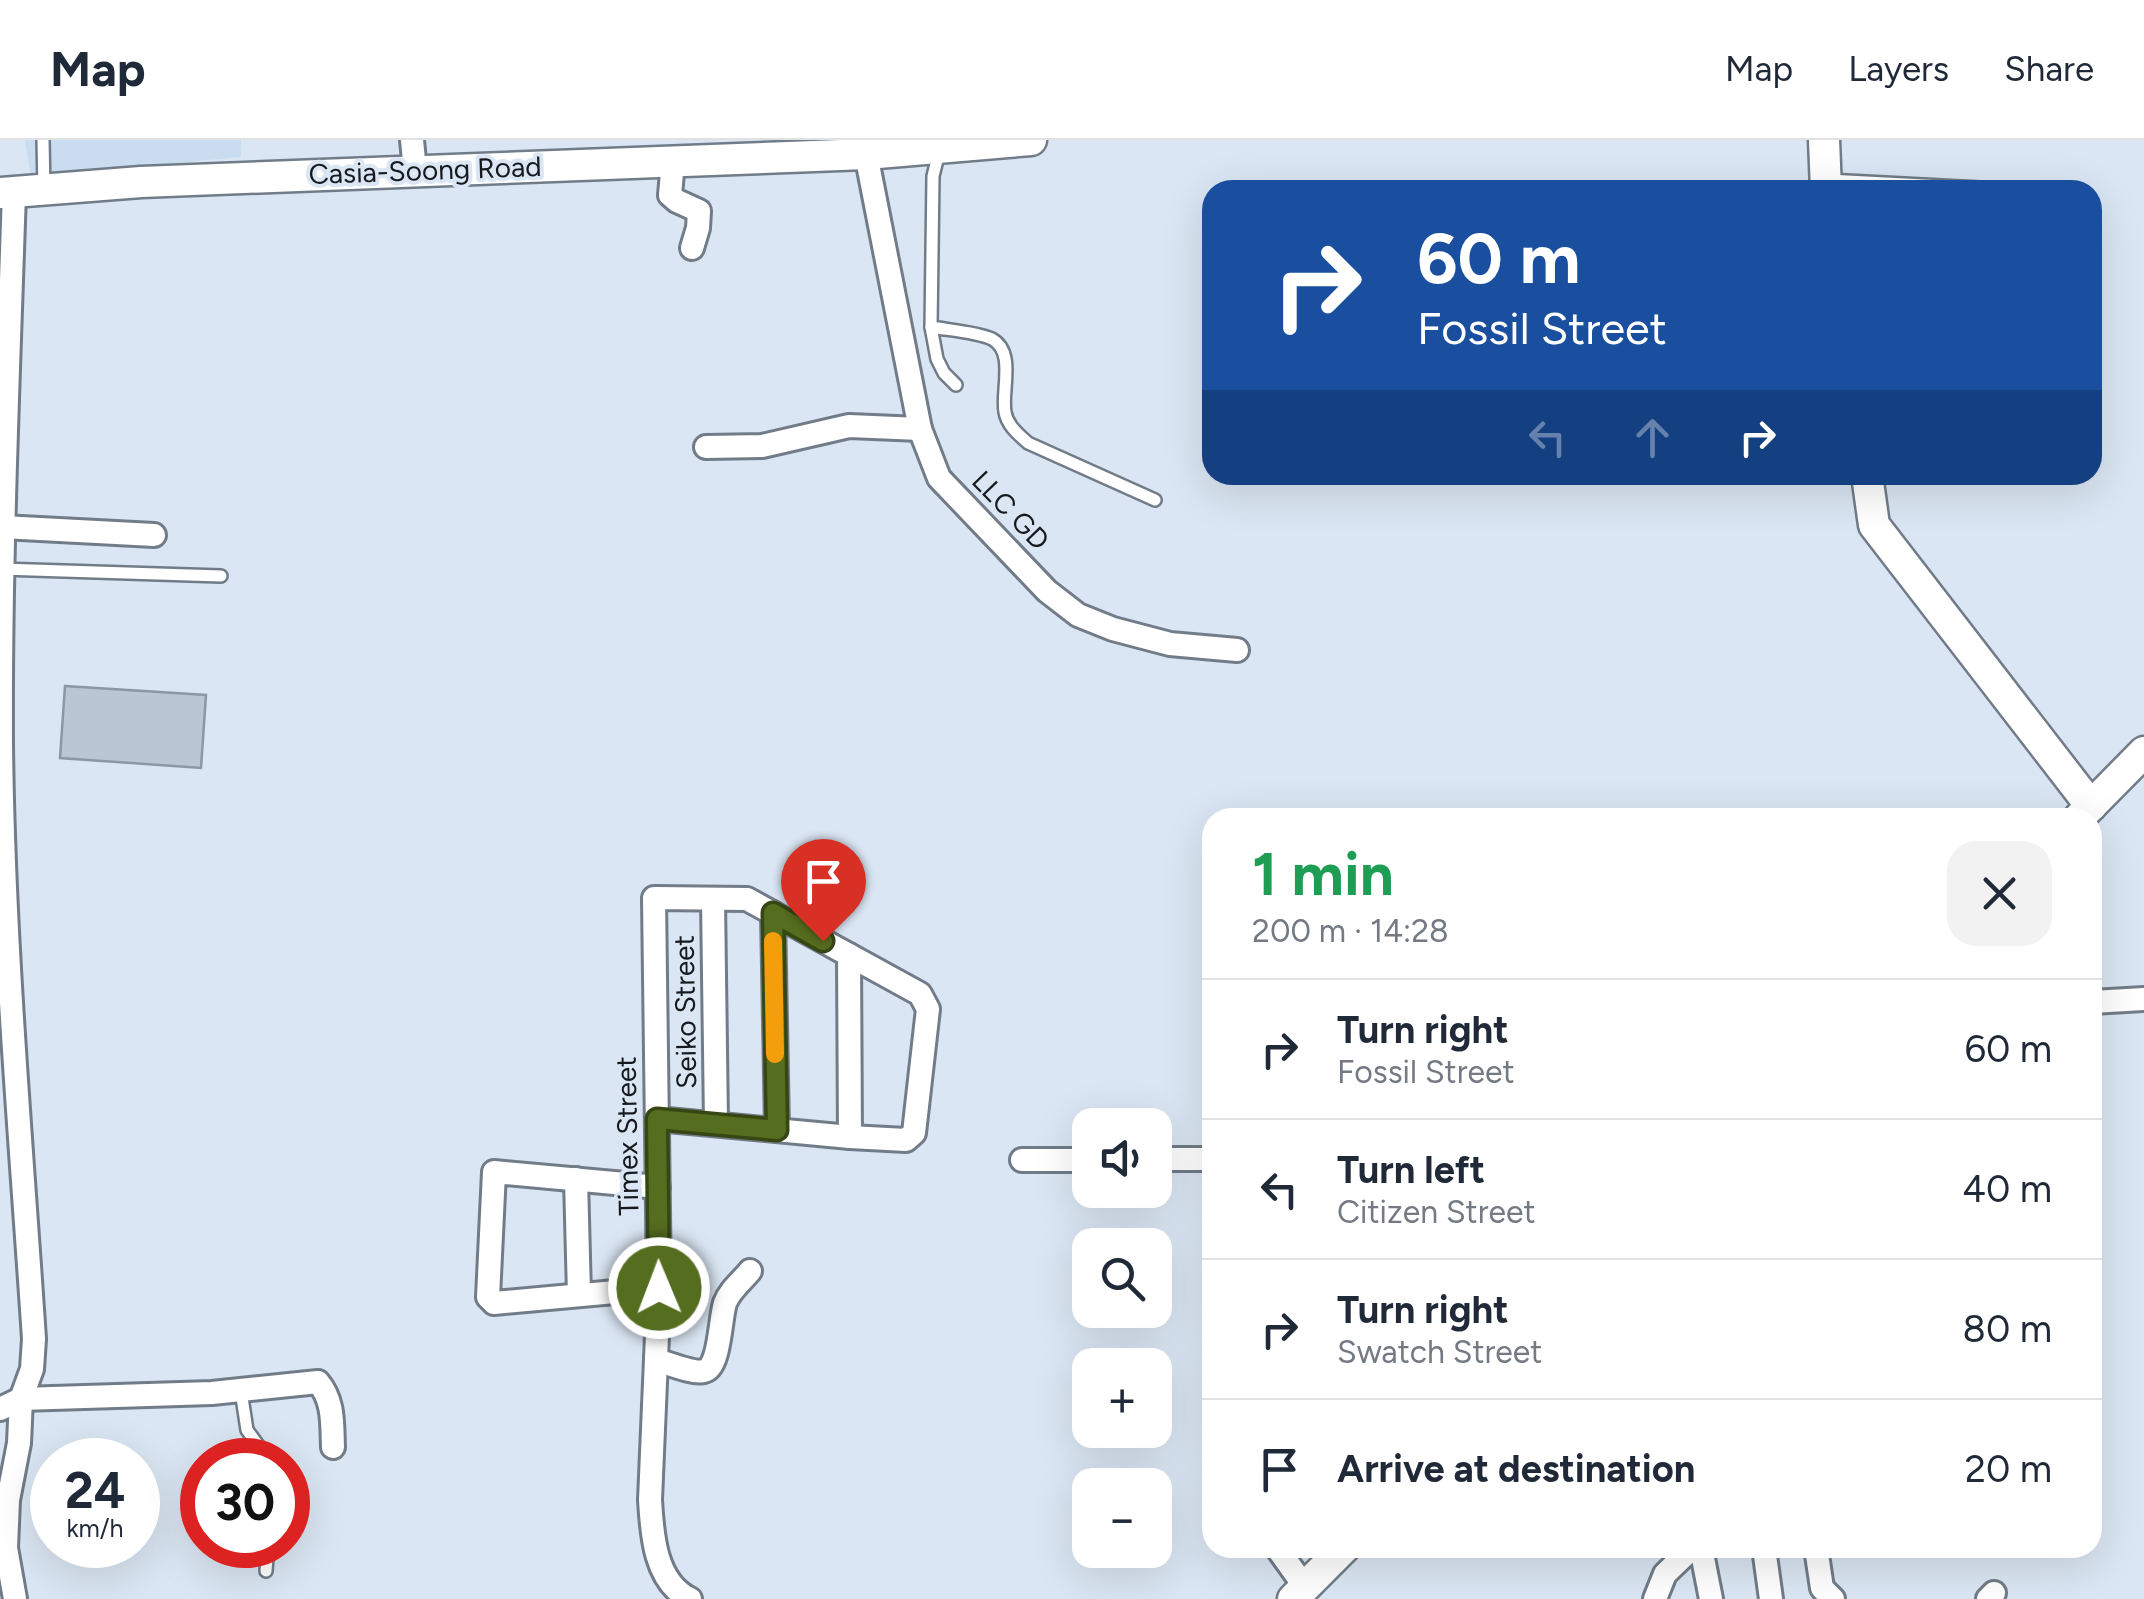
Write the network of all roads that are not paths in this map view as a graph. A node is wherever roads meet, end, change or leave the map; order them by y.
1 (43, 140) edge
2 (412, 140) edge
3 (1030, 140) edge
4 (1824, 140) edge
5 (941, 143) edge
6 (866, 154) junction
7 (673, 161) junction
8 (416, 171) junction
9 (1825, 180) edge
10 (20, 191) edge
11 (692, 248) dead end
12 (931, 327) junction
13 (956, 385) dead end
14 (920, 429) junction
15 (706, 446) dead end
16 (1868, 485) edge
17 (1155, 500) dead end
18 (2, 527) edge
19 (154, 535) dead end
20 (1, 569) edge
21 (220, 576) dead end
22 (1236, 650) dead end
23 (2144, 752) edge
24 (2082, 808) edge
25 (2089, 808) edge
26 (714, 899) junction
27 (773, 913) junction
28 (848, 954) junction
29 (2144, 1000) edge
30 (2102, 1002) edge
31 (7, 1064) edge
32 (657, 1119) junction
33 (716, 1124) junction
34 (777, 1130) junction
35 (850, 1137) junction
36 (1202, 1159) edge
37 (1022, 1160) dead end
38 (1072, 1160) edge
39 (1172, 1160) edge
40 (576, 1180) junction
41 (658, 1187) junction
42 (750, 1271) dead end
43 (659, 1288) junction
44 (580, 1295) junction
45 (656, 1360) junction
46 (241, 1390) junction
47 (11, 1404) edge
48 (253, 1438) edge
49 (333, 1446) dead end
50 (1282, 1558) edge
51 (1334, 1558) edge
52 (1682, 1558) edge
53 (1702, 1558) edge
54 (1765, 1558) edge
55 (1818, 1558) edge
56 (266, 1568) edge
57 (266, 1571) dead end
58 (1299, 1593) edge
59 (15, 1599) edge
60 (690, 1599) edge
61 (1656, 1599) edge
62 (1711, 1599) edge
63 (1771, 1599) edge
64 (1833, 1599) edge

1 - 10 lane
2 - 8 street
3 - 5 street, Casia-Soong Road
4 - 9 street
5 - 6 street, Casia-Soong Road
5 - 12 lane
6 - 7 street, Casia-Soong Road
6 - 14 street, LLC GD
7 - 8 street, Casia-Soong Road
7 - 11 street
8 - 10 street, Casia-Soong Road
10 - 18 street
12 - 13 lane
12 - 17 lane
14 - 15 street
14 - 22 street, LLC GD
16 - 24 street
18 - 19 street
18 - 20 street
20 - 21 lane
20 - 31 street
23 - 25 street
26 - 27 street
26 - 32 street, Timex Street
26 - 33 street, Seiko Street
27 - 28 street
27 - 34 street
28 - 35 street
28 - 35 street
29 - 30 street
31 - 47 street
32 - 33 street
32 - 41 street, Timex Street
33 - 34 street
34 - 35 street
36 - 39 street
37 - 38 street
40 - 41 street
40 - 44 street
40 - 44 street
41 - 43 street, Timex Street
42 - 45 street
43 - 44 street
43 - 45 street, Timex Street
45 - 60 street, Timex Street
46 - 47 street
46 - 48 lane
46 - 49 street
47 - 59 street
50 - 58 street
51 - 58 street
52 - 61 street
53 - 62 street
54 - 63 street
55 - 64 street
56 - 57 lane

